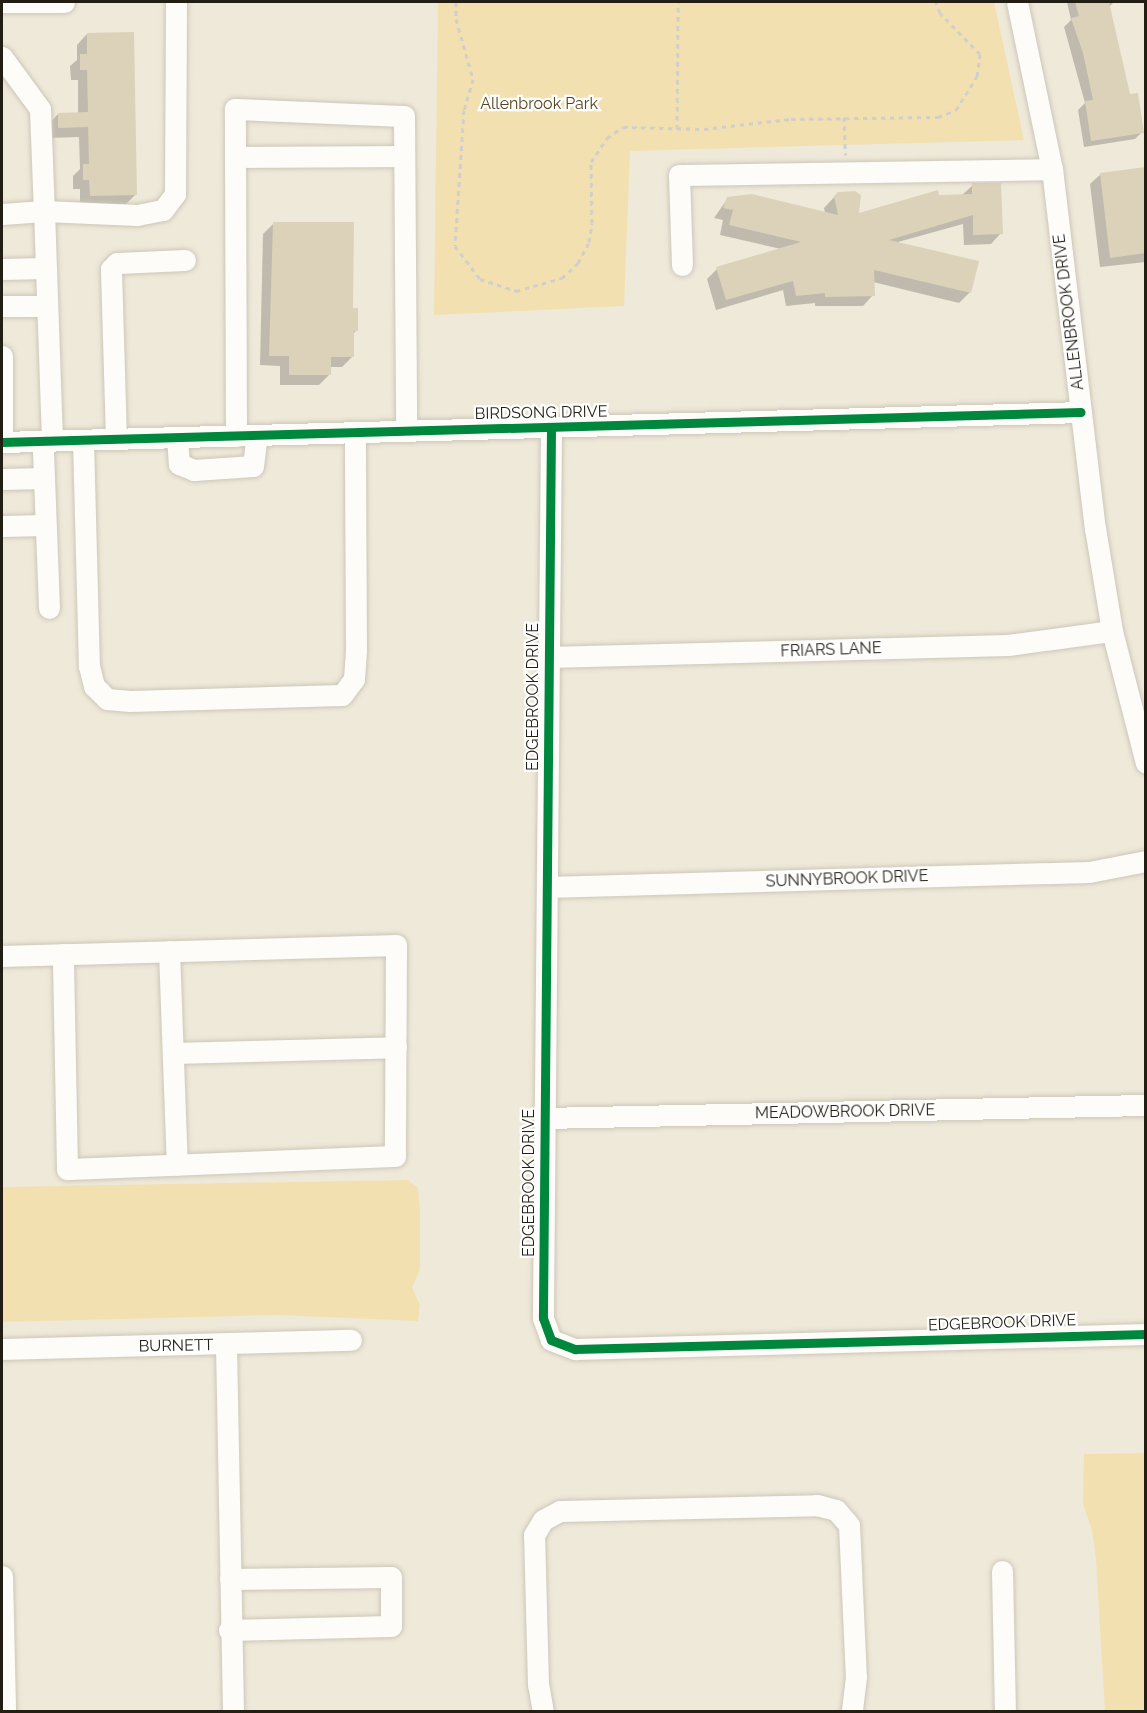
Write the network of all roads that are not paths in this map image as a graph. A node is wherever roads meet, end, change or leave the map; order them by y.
1 (2, 2) edge
2 (64, 2) edge
3 (176, 2) edge
4 (1017, 2) edge
5 (2, 57) edge
6 (404, 156) junction
7 (235, 157) junction
8 (1052, 170) junction
9 (44, 211) junction
10 (2, 214) edge
11 (185, 260) dead end
12 (682, 265) dead end
13 (46, 268) junction
14 (2, 269) edge
15 (2, 306) edge
16 (47, 306) junction
17 (2, 356) edge
18 (1081, 412) junction
19 (551, 428) junction
20 (406, 431) junction
21 (355, 432) junction
22 (247, 435) junction
23 (177, 437) junction
24 (116, 439) junction
25 (83, 440) junction
26 (48, 441) junction
27 (2, 442) edge
28 (44, 478) junction
29 (2, 479) edge
30 (2, 525) edge
31 (45, 525) junction
32 (49, 608) dead end
33 (1112, 631) junction
34 (548, 657) junction
35 (1146, 763) edge
36 (1146, 861) edge
37 (547, 887) junction
38 (169, 951) junction
39 (63, 954) junction
40 (2, 956) edge
41 (396, 1047) junction
42 (172, 1053) junction
43 (1146, 1106) edge
44 (544, 1118) junction
45 (177, 1165) junction
46 (1146, 1334) edge
47 (351, 1340) dead end
48 (226, 1345) junction
49 (2, 1349) edge
50 (1002, 1571) dead end
51 (2, 1576) edge
52 (230, 1579) junction
53 (229, 1630) junction
54 (5, 1712) edge
55 (233, 1712) edge
56 (543, 1712) edge
57 (852, 1712) edge
58 (1005, 1712) edge

1 - 2 street
3 - 9 street
4 - 8 street, ALLENBROOK DRIVE
5 - 9 street
6 - 7 street
6 - 7 street
6 - 20 street
7 - 22 street
8 - 12 street
8 - 18 street, ALLENBROOK DRIVE
9 - 10 street
9 - 13 street
11 - 24 street
13 - 14 street
13 - 16 street
15 - 16 street
16 - 26 street
17 - 27 street
18 - 19 street, BIRDSONG DRIVE
18 - 33 street, ALLENBROOK DRIVE
19 - 20 street, BIRDSONG DRIVE
19 - 34 street, EDGEBROOK DRIVE
20 - 21 street, BIRDSONG DRIVE
21 - 22 street, BIRDSONG DRIVE
21 - 25 street
22 - 23 street, BIRDSONG DRIVE
22 - 23 street
23 - 24 street, BIRDSONG DRIVE
24 - 25 street, BIRDSONG DRIVE
25 - 26 street, BIRDSONG DRIVE
26 - 27 street, BIRDSONG DRIVE
26 - 28 street
28 - 29 street
28 - 31 street
30 - 31 street
31 - 32 street
33 - 34 street, FRIARS LANE
33 - 35 street, ALLENBROOK DRIVE
34 - 37 street, EDGEBROOK DRIVE
36 - 37 street, SUNNYBROOK DRIVE
37 - 44 street, EDGEBROOK DRIVE
38 - 39 street
38 - 41 street
38 - 42 street
39 - 40 street
39 - 45 street
41 - 42 street
41 - 45 street
42 - 45 street
43 - 44 street, MEADOWBROOK DRIVE
44 - 46 street, EDGEBROOK DRIVE
47 - 48 street, BURNETT
48 - 49 street, BURNETT
48 - 52 street
50 - 58 street
51 - 54 street
52 - 53 street
52 - 53 street
53 - 55 street
56 - 57 street

